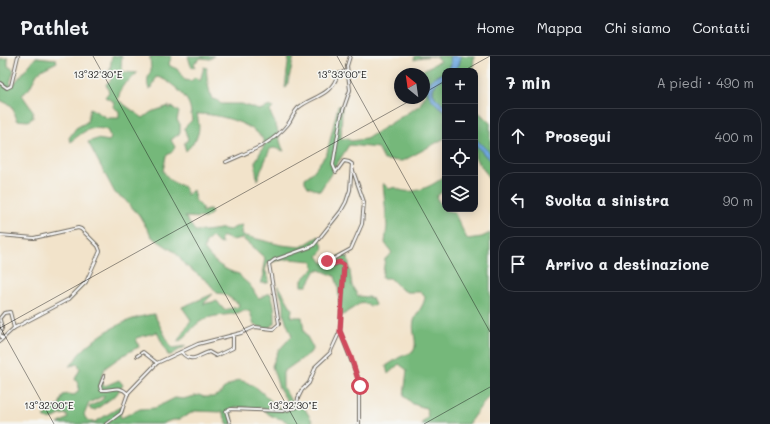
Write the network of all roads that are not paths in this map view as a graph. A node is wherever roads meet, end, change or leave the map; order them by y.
1 (18, 56) edge
2 (350, 56) edge
3 (347, 71) junction
4 (0, 83) edge
5 (226, 162) dead end
6 (352, 168) junction
7 (0, 235) edge
8 (0, 319) edge
9 (14, 328) junction
10 (340, 331) junction
11 (233, 335) junction
12 (2, 338) junction
13 (0, 341) edge
14 (181, 352) junction
15 (137, 356) dead end
16 (157, 363) junction
17 (104, 376) dead end
18 (128, 394) junction
19 (106, 424) edge
20 (230, 424) edge
21 (359, 424) edge

1 - 4 street
2 - 3 street
3 - 5 street
3 - 6 street
6 - 10 street
6 - 11 street
7 - 9 street
8 - 9 street
8 - 12 street
9 - 12 street
10 - 20 street
10 - 21 street
11 - 14 street
11 - 14 street
12 - 13 street
14 - 16 street
15 - 16 street
16 - 18 street
17 - 18 street
18 - 19 street

